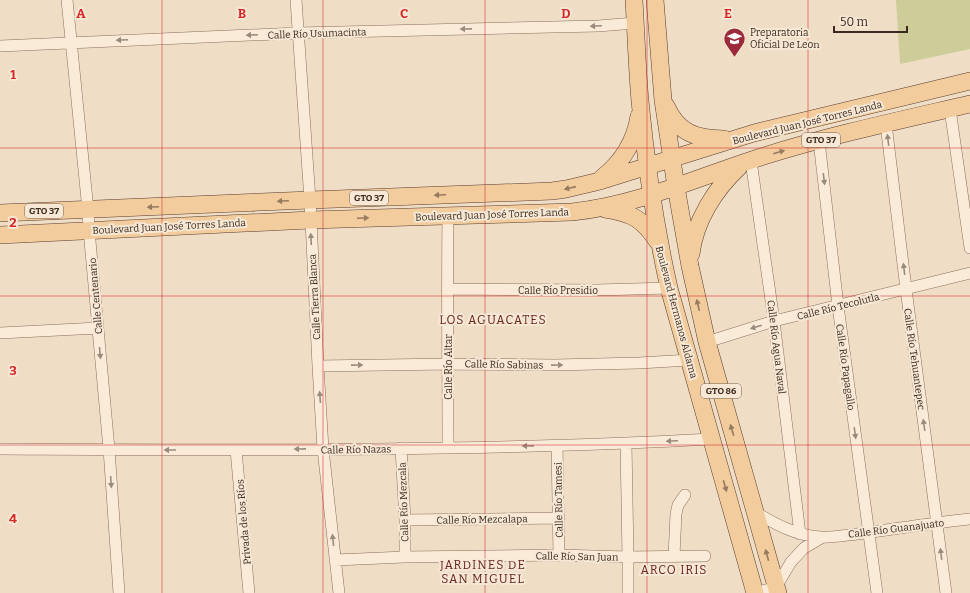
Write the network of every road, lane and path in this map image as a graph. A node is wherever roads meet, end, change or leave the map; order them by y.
1 (67, 0) edge
2 (296, 0) edge
3 (634, 0) edge
4 (655, 0) edge
5 (635, 23) junction
6 (298, 33) junction
7 (71, 42) junction
8 (0, 46) edge
9 (970, 81) edge
10 (640, 100) junction
11 (663, 100) junction
12 (970, 104) edge
13 (950, 109) junction
14 (886, 124) junction
15 (744, 137) junction
16 (819, 141) junction
17 (672, 159) junction
18 (746, 162) junction
19 (648, 166) junction
20 (600, 181) junction
21 (676, 187) junction
22 (652, 195) junction
23 (310, 200) junction
24 (600, 208) junction
25 (88, 210) junction
26 (0, 213) edge
27 (448, 215) junction
28 (310, 220) junction
29 (89, 230) junction
30 (0, 235) edge
31 (660, 246) junction
32 (970, 248) edge
33 (690, 266) junction
34 (970, 274) edge
35 (669, 288) junction
36 (447, 289) junction
37 (906, 290) junction
38 (838, 306) junction
39 (774, 321) junction
40 (98, 328) junction
41 (0, 333) edge
42 (707, 342) junction
43 (690, 360) junction
44 (448, 364) junction
45 (318, 366) junction
46 (711, 439) junction
47 (626, 444) junction
48 (557, 446) junction
49 (401, 448) junction
50 (448, 448) junction
51 (0, 449) edge
52 (109, 449) junction
53 (324, 449) junction
54 (236, 450) junction
55 (686, 495) dead end
56 (755, 512) junction
57 (559, 518) junction
58 (970, 519) edge
59 (405, 520) junction
60 (937, 523) junction
61 (869, 532) junction
62 (800, 534) junction
63 (821, 538) junction
64 (559, 555) junction
65 (674, 556) junction
66 (705, 556) dead end
67 (405, 557) junction
68 (628, 557) junction
69 (335, 560) junction
70 (777, 590) edge
71 (119, 593) edge
72 (249, 593) edge
73 (339, 593) edge
74 (628, 593) edge
75 (755, 593) edge
76 (877, 593) edge
77 (946, 593) edge

1 - 7 street, Calle Centenario
2 - 6 street, Calle Tierra Blanca
3 - 5 main road, Boulevard Hermanos Aldama
4 - 11 main road
5 -> 6 street, Calle Río Usumacinta
5 - 10 main road, Boulevard Hermanos Aldama
6 -> 7 street, Calle Río Usumacinta
6 - 23 street, Calle Tierra Blanca
7 - 8 street, Calle Río Usumacinta
7 - 25 street, Calle Centenario
9 - 15 main road, Boulevard Juan José Torres Landa / GTO 37
10 - 19 main road, Boulevard Hermanos Aldama
10 - 20 main road
11 - 15 main road
11 - 17 main road
12 - 13 main road, Boulevard Juan José Torres Landa / GTO 37
13 - 14 main road, Boulevard Juan José Torres Landa / GTO 37
13 - 32 street
14 - 16 main road, Boulevard Juan José Torres Landa / GTO 37
37 -> 14 street, Calle Río Tehuantepec
15 - 17 main road, Boulevard Juan José Torres Landa / GTO 37
18 -> 16 main road, Boulevard Juan José Torres Landa / GTO 37
16 -> 38 street, Calle Río Papagallo
17 - 19 main road, Boulevard Juan José Torres Landa / GTO 37
17 - 21 main road, GTO 86
18 - 21 main road, Boulevard Juan José Torres Landa / GTO 37
18 - 33 main road
18 - 39 street, Calle Río Agua Naval
19 - 20 main road, Boulevard Juan José Torres Landa / GTO 37
19 - 22 main road, Boulevard Hermanos Aldama / GTO 86
20 -> 23 main road, Boulevard Juan José Torres Landa / GTO 37
21 - 22 main road, Boulevard Juan José Torres Landa / GTO 37
21 - 33 main road, GTO 86
22 - 24 main road, Boulevard Juan José Torres Landa / GTO 37
22 - 31 main road, Boulevard Hermanos Aldama / GTO 86
23 -> 25 main road, Boulevard Juan José Torres Landa / GTO 37
23 - 28 street, Calle Tierra Blanca
24 - 27 main road, Boulevard Juan José Torres Landa / GTO 37
24 - 31 main road
25 - 26 main road, Boulevard Juan José Torres Landa / GTO 37
25 - 29 street, Calle Centenario
28 -> 27 main road, Boulevard Juan José Torres Landa / GTO 37
27 - 36 street, Calle Río Altar
28 - 29 main road, Boulevard Juan José Torres Landa / GTO 37
45 -> 28 street, Calle Tierra Blanca
29 - 30 main road, Boulevard Juan José Torres Landa / GTO 37
29 - 40 street, Calle Centenario
31 - 35 main road, Boulevard Hermanos Aldama / GTO 86
42 -> 33 main road, GTO 86
34 - 37 street, Calle Río Tecolutla
35 - 36 street, Calle Río Presidio
35 - 43 main road, Boulevard Hermanos Aldama / GTO 86
36 - 44 street, Calle Río Altar
37 - 38 street, Calle Río Tecolutla
60 -> 37 street, Calle Río Tehuantepec
38 - 39 street, Calle Río Tecolutla
38 -> 61 street, Calle Río Papagallo
39 -> 42 street, Calle Río Tecolutla
39 - 62 street, Calle Río Agua Naval
40 - 41 street
40 -> 52 street, Calle Centenario
56 -> 42 main road, GTO 86
44 -> 43 street, Calle Río Sabinas
43 - 46 main road, Boulevard Hermanos Aldama / GTO 86
45 -> 44 street, Calle Río Sabinas
44 - 50 street, Calle Río Altar
53 -> 45 street, Calle Tierra Blanca
46 -> 47 street, Calle Río Nazas
46 -> 75 main road, Boulevard Hermanos Aldama / GTO 86
47 - 48 street, Calle Río Nazas
47 - 68 street
48 -> 50 street, Calle Río Nazas
48 - 57 street, Calle Río Tamesi
49 - 50 street, Calle Río Nazas
49 - 53 street, Calle Río Nazas
49 - 59 street, Calle Río Mezcala
51 - 52 street, Calle Río Nazas
54 -> 52 street, Calle Río Nazas
52 -> 71 street, Calle Centenario
53 -> 54 street, Calle Río Nazas
69 -> 53 street, Calle Tierra Blanca
54 - 72 street, Privada de los Ríos
55 - 65 street
56 - 62 street, Calle Río Guanajuato
70 -> 56 main road, GTO 86
57 - 59 street, Calle Río Mezcalapa
57 - 64 street, Calle Río Tamesi
58 - 60 street, Calle Río Guanajuato
59 - 67 street, Calle Río Mezcala
60 - 61 street, Calle Río Guanajuato
77 -> 60 street, Calle Río Tehuantepec
61 - 63 street, Calle Río Guanajuato
61 - 76 street, Calle Río Papagallo
62 - 63 street, Calle Río Guanajuato
63 - 70 street, Calle Río Guanajuato
64 - 67 street, Calle Río San Juan
64 - 68 street, Calle Río San Juan
65 - 66 street, Calle Río San Juan
65 - 68 street, Calle Río San Juan
67 - 69 street, Calle Río San Juan
68 - 74 street
69 - 73 street, Calle Tierra Blanca
70 - 75 street

